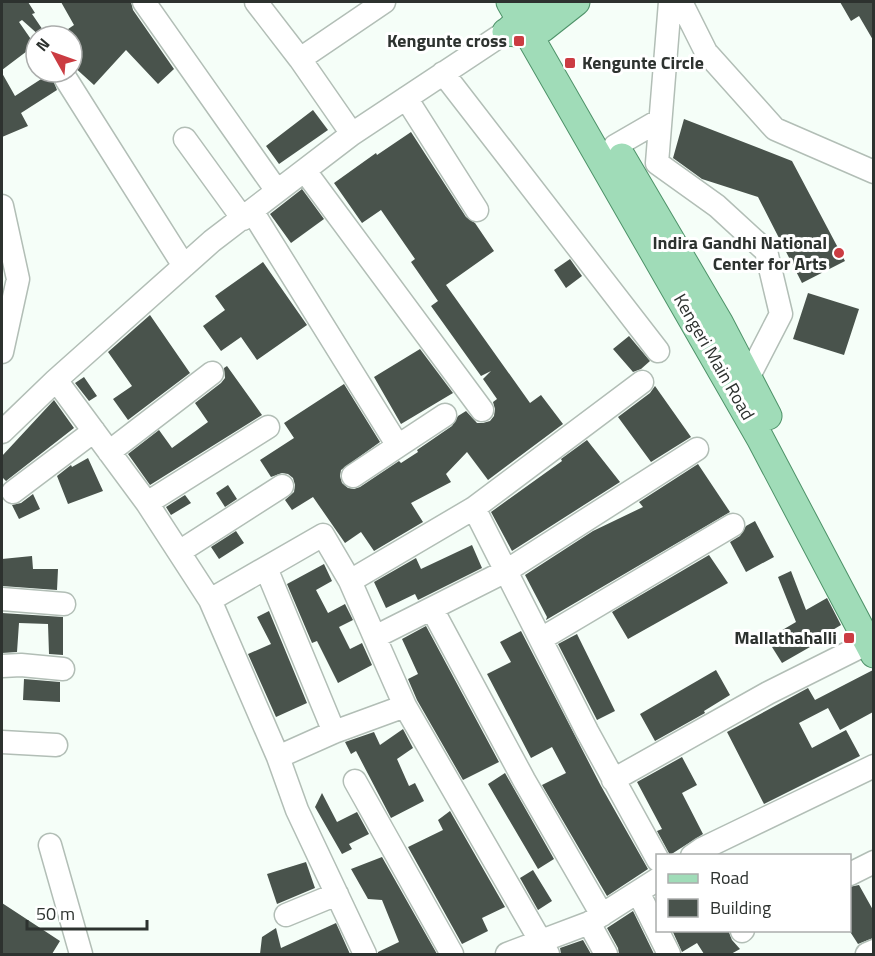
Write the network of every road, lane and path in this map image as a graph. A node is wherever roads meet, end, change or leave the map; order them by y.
1 (144, 2) edge
2 (256, 2) edge
3 (384, 2) edge
4 (576, 2) edge
5 (670, 2) edge
6 (681, 2) edge
7 (527, 16) edge
8 (300, 59) junction
9 (443, 73) junction
10 (69, 84) edge
11 (406, 98) junction
12 (660, 120) junction
13 (352, 134) junction
14 (185, 139) dead end
15 (615, 146) junction
16 (305, 171) junction
17 (873, 172) edge
18 (277, 191) junction
19 (2, 206) edge
20 (477, 210) dead end
21 (248, 215) junction
22 (184, 266) junction
23 (10, 283) edge
24 (658, 351) dead end
25 (2, 352) edge
26 (213, 373) dead end
27 (748, 378) junction
28 (56, 380) junction
29 (642, 382) dead end
30 (482, 410) dead end
31 (445, 414) dead end
32 (267, 427) dead end
33 (94, 431) junction
34 (2, 432) edge
35 (398, 446) junction
36 (697, 449) dead end
37 (109, 452) junction
38 (353, 476) dead end
39 (282, 486) dead end
40 (12, 492) dead end
41 (147, 503) junction
42 (474, 508) junction
43 (733, 525) dead end
44 (179, 552) junction
45 (266, 568) junction
46 (506, 571) junction
47 (350, 581) junction
48 (2, 599) edge
49 (210, 600) junction
50 (64, 604) dead end
51 (432, 609) junction
52 (873, 616) edge
53 (375, 637) junction
54 (541, 639) junction
55 (871, 648) edge
56 (2, 666) edge
57 (63, 669) dead end
58 (405, 706) junction
59 (334, 732) junction
60 (2, 742) edge
61 (56, 745) dead end
62 (278, 757) junction
63 (873, 766) edge
64 (613, 780) junction
65 (355, 781) dead end
66 (50, 845) dead end
67 (694, 854) edge
68 (656, 858) edge
69 (873, 862) edge
70 (851, 873) edge
71 (656, 880) edge
72 (638, 892) junction
73 (337, 894) junction
74 (286, 915) dead end
75 (595, 919) junction
76 (656, 928) edge
77 (658, 932) edge
78 (545, 948) edge
79 (873, 951) edge
80 (81, 954) edge
81 (365, 954) edge
82 (452, 954) edge
83 (507, 954) edge
84 (606, 954) edge
85 (669, 954) edge
86 (867, 954) edge

1 - 18 street
2 - 8 street
3 - 8 street
4 - 7 main road
5 - 12 street
6 - 17 street
7 - 9 street
7 - 15 main road, Kengeri Main Road
7 - 55 main road, Kengeri Main Road
8 - 13 street
9 - 11 street
9 - 24 street
10 - 22 street
11 - 13 street
11 - 20 street
12 - 15 street
12 - 27 street
13 - 16 street
14 - 21 street
15 - 27 main road, Kengeri Main Road
16 - 18 street
16 - 30 street
18 - 21 street
19 - 23 street
21 - 22 street
21 - 35 street
22 - 28 street
23 - 25 street
26 - 37 street
27 - 52 main road, Kengeri Main Road
28 - 33 street
28 - 34 street
29 - 42 street
31 - 35 street
32 - 41 street
33 - 37 street
33 - 40 street
35 - 38 street
36 - 46 street
37 - 41 street
39 - 44 street
41 - 44 street
42 - 46 street
42 - 47 street
43 - 54 street
44 - 49 street
45 - 47 street
45 - 49 street
45 - 59 street
46 - 51 street
46 - 54 street
47 - 53 street
48 - 50 street
49 - 62 street
51 - 53 street
51 - 75 street
53 - 58 street
54 - 64 street
55 - 64 street
56 - 57 street
58 - 59 street
58 - 78 street
59 - 62 street
60 - 61 street
62 - 73 street
63 - 67 street
64 - 68 street
65 - 82 street
66 - 80 street
69 - 70 street
71 - 72 street
72 - 75 street
72 - 76 street
73 - 74 street
73 - 81 street
75 - 78 street
75 - 84 street
77 - 85 street
78 - 83 street
79 - 86 street

